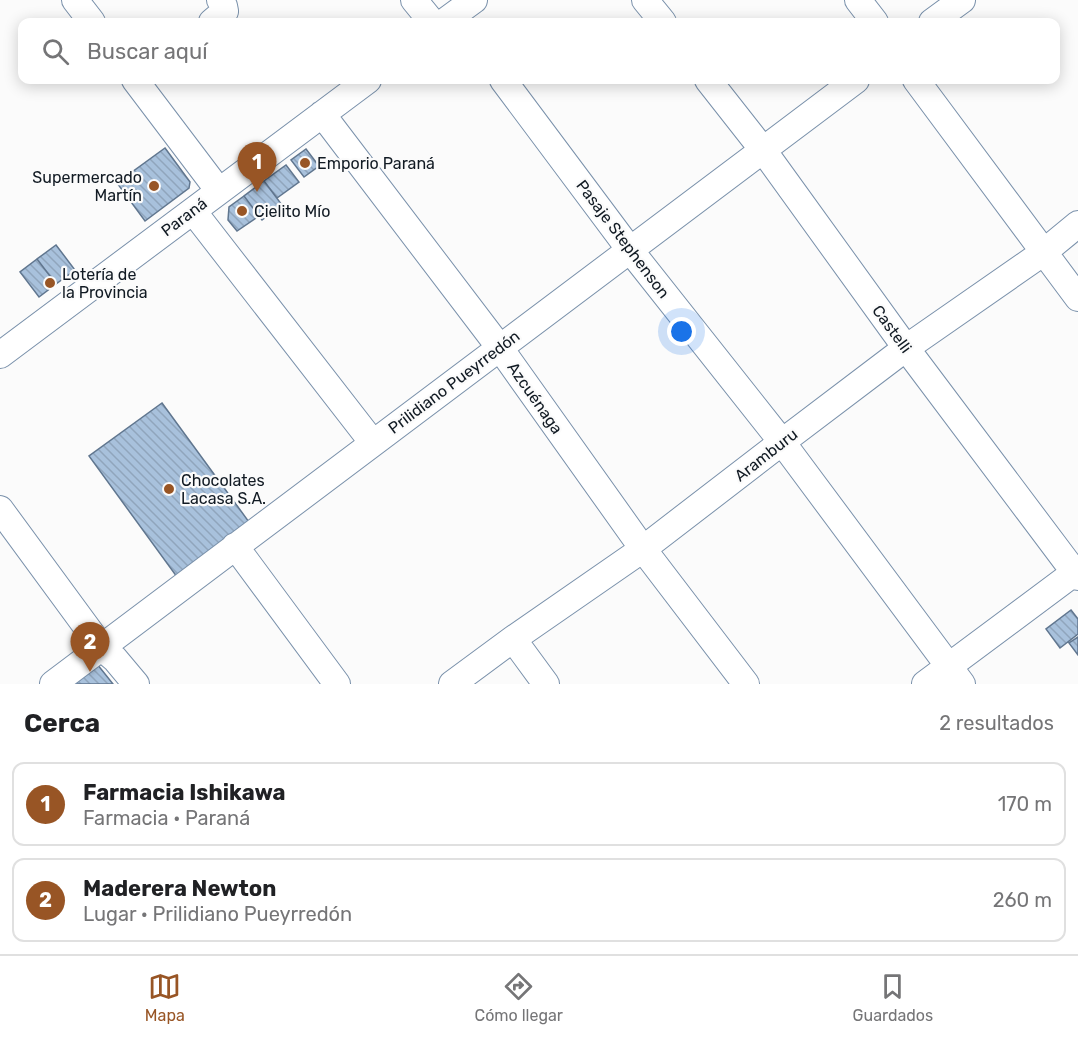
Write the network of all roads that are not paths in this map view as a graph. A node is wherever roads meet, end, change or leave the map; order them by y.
1 (75, 0) edge
2 (220, 0) edge
3 (414, 0) edge
4 (645, 0) edge
5 (858, 0) edge
6 (962, 0) edge
7 (453, 16) edge
8 (89, 18) edge
9 (217, 18) edge
10 (660, 18) edge
11 (872, 18) edge
12 (937, 18) edge
13 (142, 84) edge
14 (363, 84) edge
15 (506, 84) edge
16 (711, 84) edge
17 (851, 84) edge
18 (919, 84) edge
19 (322, 114) junction
20 (762, 150) junction
21 (219, 191) junction
22 (193, 211) junction
23 (1078, 224) edge
24 (630, 250) junction
25 (1044, 252) junction
26 (1078, 298) edge
27 (3, 348) edge
28 (500, 348) junction
29 (906, 348) junction
30 (373, 442) junction
31 (782, 442) junction
32 (0, 509) edge
33 (235, 546) junction
34 (643, 549) junction
35 (1077, 573) edge
36 (513, 639) junction
37 (102, 648) junction
38 (956, 675) edge
39 (53, 684) edge
40 (136, 684) edge
41 (337, 684) edge
42 (452, 684) edge
43 (546, 684) edge
44 (747, 684) edge
45 (925, 684) edge

1 - 8 street
2 - 9 street
3 - 7 street
4 - 10 street
5 - 11 street
6 - 12 street
13 - 21 street
14 - 19 street, Paraná
15 - 24 street, Pasaje Stephenson
16 - 20 street, Castelli
17 - 20 street, Prilidiano Pueyrredón
18 - 25 street
19 - 21 street, Paraná
19 - 28 street, Azcuénaga
20 - 24 street, Prilidiano Pueyrredón
20 - 29 street, Castelli
21 - 22 street, Paraná
22 - 27 street, Paraná
22 - 30 street
23 - 25 street, Aramburu
24 - 28 street, Prilidiano Pueyrredón
24 - 31 street, Pasaje Stephenson
25 - 26 street
25 - 29 street, Aramburu
28 - 30 street, Prilidiano Pueyrredón
28 - 34 street, Azcuénaga
29 - 31 street, Aramburu
29 - 35 street, Castelli
30 - 33 street, Prilidiano Pueyrredón
31 - 34 street, Aramburu
31 - 38 street, Pasaje Stephenson
32 - 37 street
33 - 37 street, Prilidiano Pueyrredón
33 - 41 street
34 - 36 street, Aramburu
34 - 44 street, Azcuénaga
35 - 38 street
36 - 42 street, Aramburu
36 - 43 street
37 - 39 street, Prilidiano Pueyrredón
37 - 40 street
38 - 45 street

